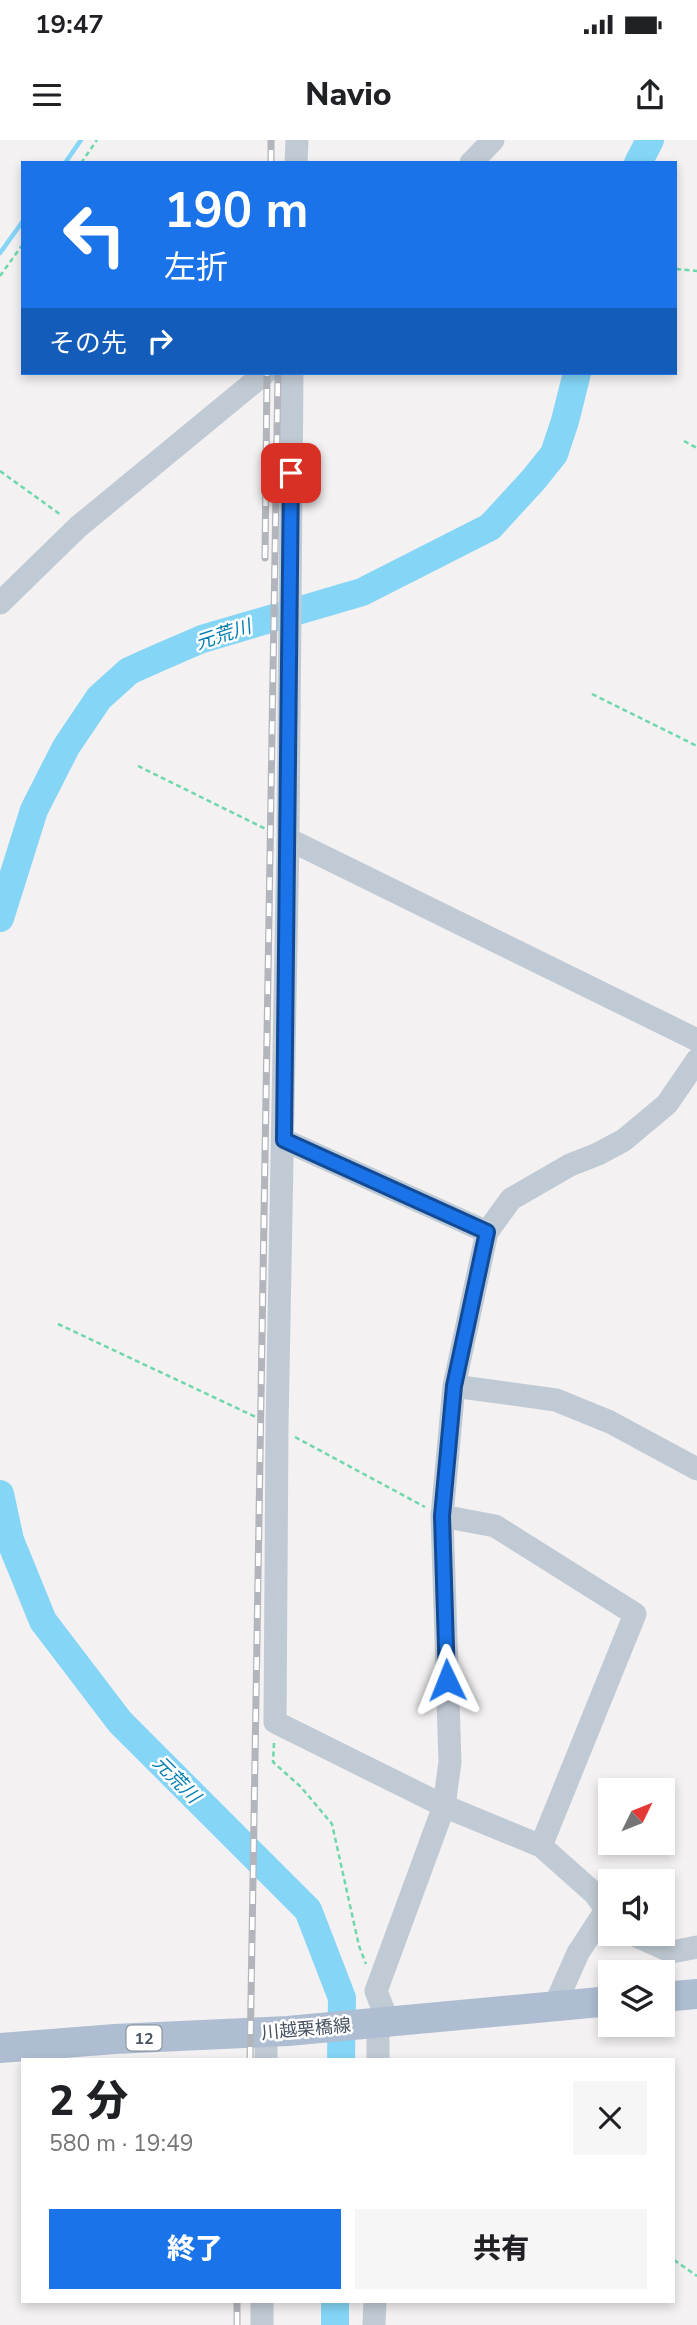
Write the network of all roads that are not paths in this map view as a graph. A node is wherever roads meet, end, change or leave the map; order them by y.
1 (297, 140) edge
2 (493, 140) edge
3 (296, 161) edge
4 (473, 161) edge
5 (263, 375) edge
6 (292, 375) edge
7 (0, 603) edge
8 (288, 839) junction
9 (697, 1040) edge
10 (697, 1059) edge
11 (284, 1140) junction
12 (487, 1232) junction
13 (454, 1386) junction
14 (697, 1469) edge
15 (442, 1516) junction
16 (444, 1806) junction
17 (541, 1846) junction
18 (598, 1898) edge
19 (598, 1926) edge
20 (660, 1946) edge
21 (697, 1947) edge
22 (697, 1994) edge
23 (675, 1996) edge
24 (598, 2002) edge
25 (554, 2007) junction
26 (380, 2023) junction
27 (273, 2041) edge
28 (0, 2048) edge
29 (378, 2058) edge
30 (262, 2303) edge
31 (375, 2303) edge
32 (262, 2325) edge
33 (374, 2325) edge

1 - 3 street
2 - 4 street
5 - 7 street
6 - 8 street
8 - 9 street
8 - 11 street
10 - 12 street
11 - 12 street
11 - 16 street
12 - 13 street
13 - 14 street
13 - 15 street
15 - 16 street
15 - 17 street
16 - 17 street
16 - 26 street
17 - 18 street
19 - 25 street
20 - 21 street
22 - 23 main road
24 - 25 main road, 川越栗橋線 / 12
25 - 26 main road, 川越栗橋線 / 12
26 - 27 main road, 川越栗橋線 / 12
26 - 29 street
27 - 28 main road, 川越栗橋線 / 12
30 - 32 street
31 - 33 street

